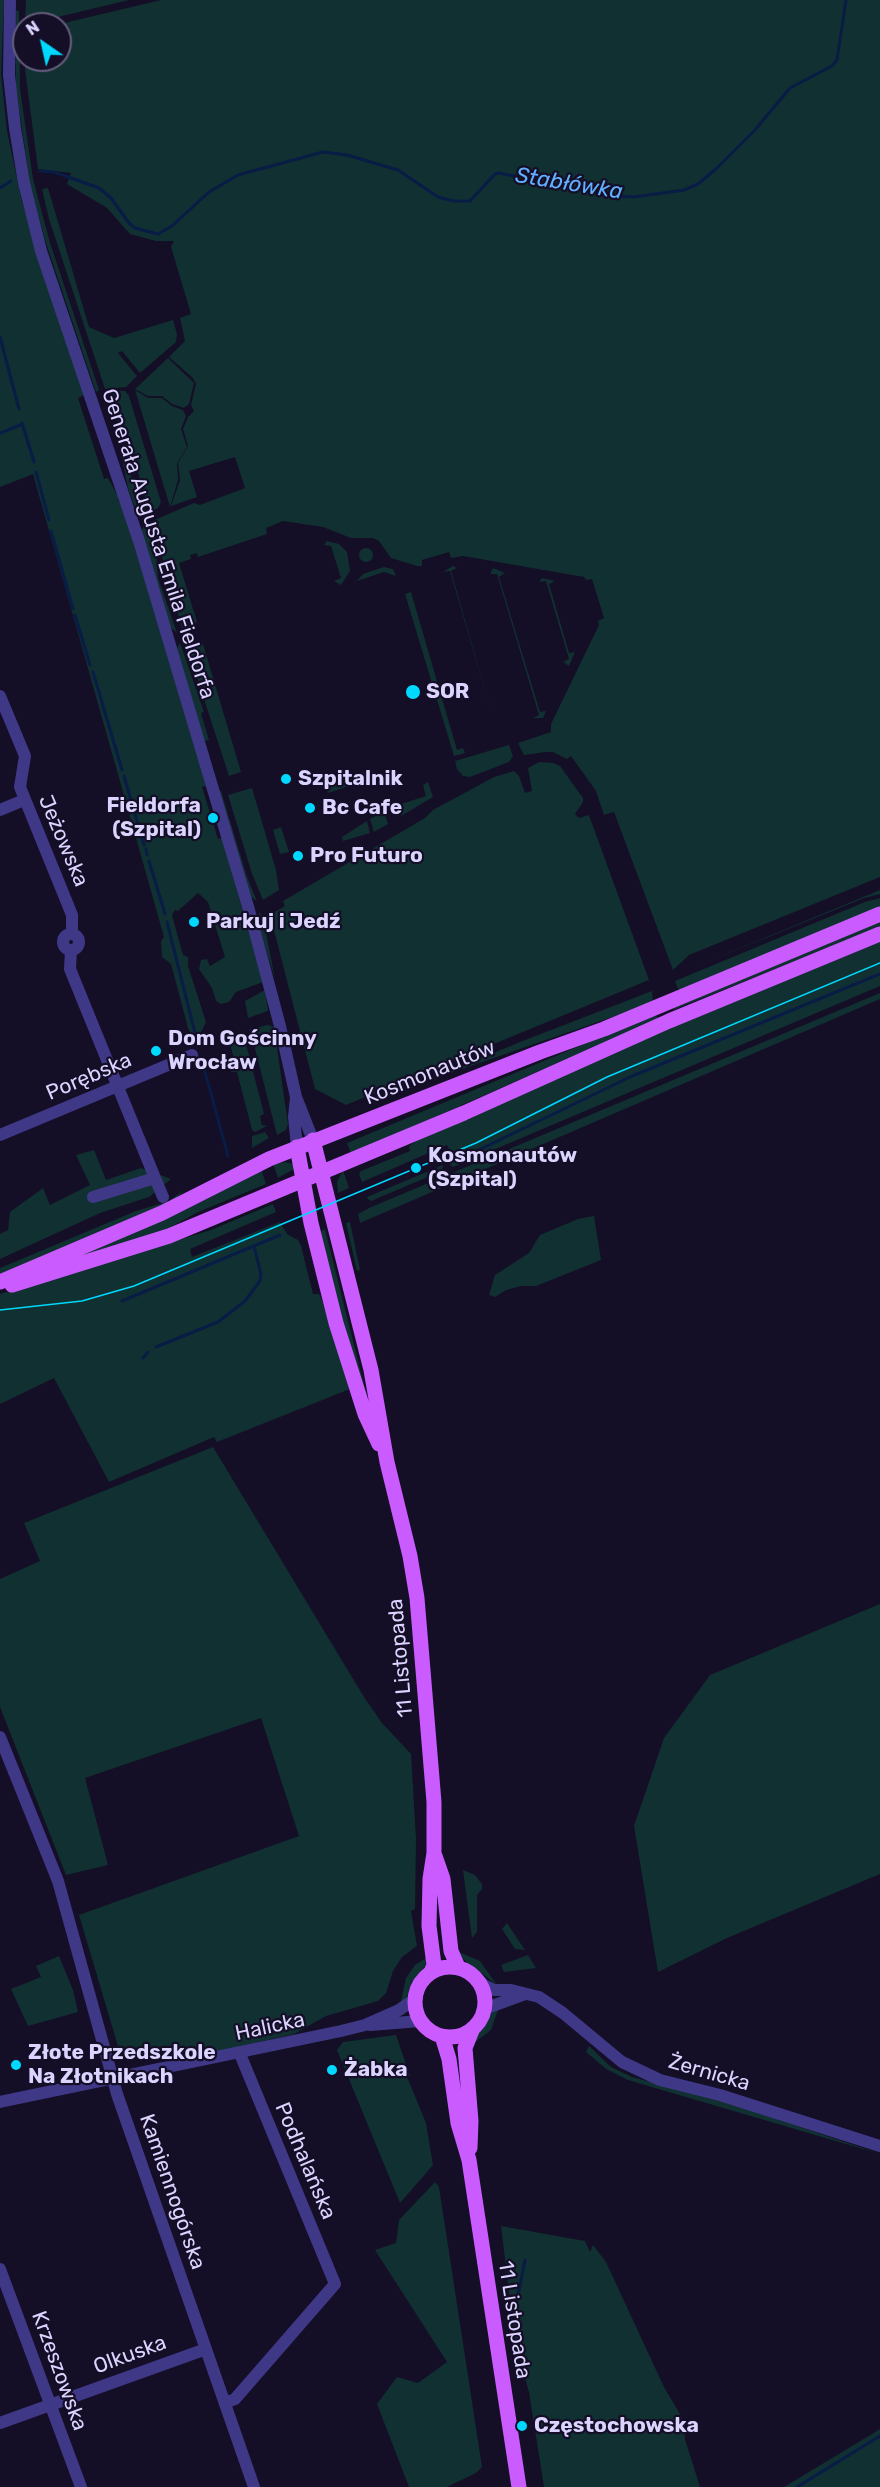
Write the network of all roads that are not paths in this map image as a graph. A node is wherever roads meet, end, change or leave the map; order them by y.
1 (10, 0) edge
2 (0, 696) edge
3 (24, 800) junction
4 (0, 810) edge
5 (880, 914) edge
6 (880, 934) edge
7 (192, 1054) dead end
8 (119, 1086) junction
9 (296, 1097) junction
10 (0, 1135) edge
11 (313, 1140) junction
12 (297, 1147) junction
13 (322, 1172) junction
14 (155, 1178) junction
15 (303, 1180) junction
16 (93, 1197) dead end
17 (163, 1197) dead end
18 (0, 1282) edge
19 (0, 1288) edge
20 (387, 1462) junction
21 (0, 1737) edge
22 (434, 1853) junction
23 (458, 1968) junction
24 (431, 1972) junction
25 (480, 1983) junction
26 (525, 1994) junction
27 (415, 1999) junction
28 (484, 2009) junction
29 (420, 2021) junction
30 (365, 2025) junction
31 (473, 2028) junction
32 (442, 2036) junction
33 (240, 2054) junction
34 (113, 2080) junction
35 (0, 2102) edge
36 (880, 2146) edge
37 (469, 2160) junction
38 (0, 2269) edge
39 (206, 2349) junction
40 (230, 2401) junction
41 (50, 2405) junction
42 (0, 2423) edge
43 (81, 2487) edge
44 (254, 2487) edge
45 (519, 2487) edge

1 - 9 street, Generała Augusta Emila Fieldorfa
2 - 3 street, Jeżowska
3 - 4 street
3 - 8 street, Jeżowska
5 - 11 main road, Kosmonautów
6 - 13 main road
7 - 8 street, Porębska
8 - 10 street, Porębska
8 - 14 street, Jeżowska
9 - 11 street, Generała Augusta Emila Fieldorfa
9 - 12 street, Generała Augusta Emila Fieldorfa
11 - 12 main road, Kosmonautów
11 - 13 main road, 11 Listopada
12 - 15 main road, 11 Listopada
12 - 18 main road, Kosmonautów
13 - 15 main road
13 - 20 main road, 11 Listopada
14 - 16 street
14 - 17 street, Jeżowska
15 - 19 main road
15 - 20 main road, 11 Listopada
20 - 22 main road, 11 Listopada
21 - 34 street, Kamiennogórska
22 - 23 main road, 11 Listopada
22 - 24 main road, 11 Listopada
23 - 24 main road
23 - 25 main road
24 - 27 main road
25 - 26 street
25 - 28 main road
26 - 28 street
26 - 36 street, Żernicka
27 - 29 main road
27 - 30 street, Halicka
28 - 31 main road
29 - 30 street, Halicka
29 - 32 main road
30 - 33 street, Halicka
31 - 32 main road
31 - 37 main road, 11 Listopada
32 - 37 main road, 11 Listopada
33 - 34 street, Halicka
33 - 40 street, Podhalańska
34 - 35 street, Halicka
34 - 39 street, Kamiennogórska
37 - 45 main road, 11 Listopada
38 - 41 street, Krzeszowska
39 - 40 street, Kamiennogórska
39 - 41 street, Olkuska
40 - 44 street, Kamiennogórska
41 - 42 street, Olkuska
41 - 43 street, Krzeszowska

